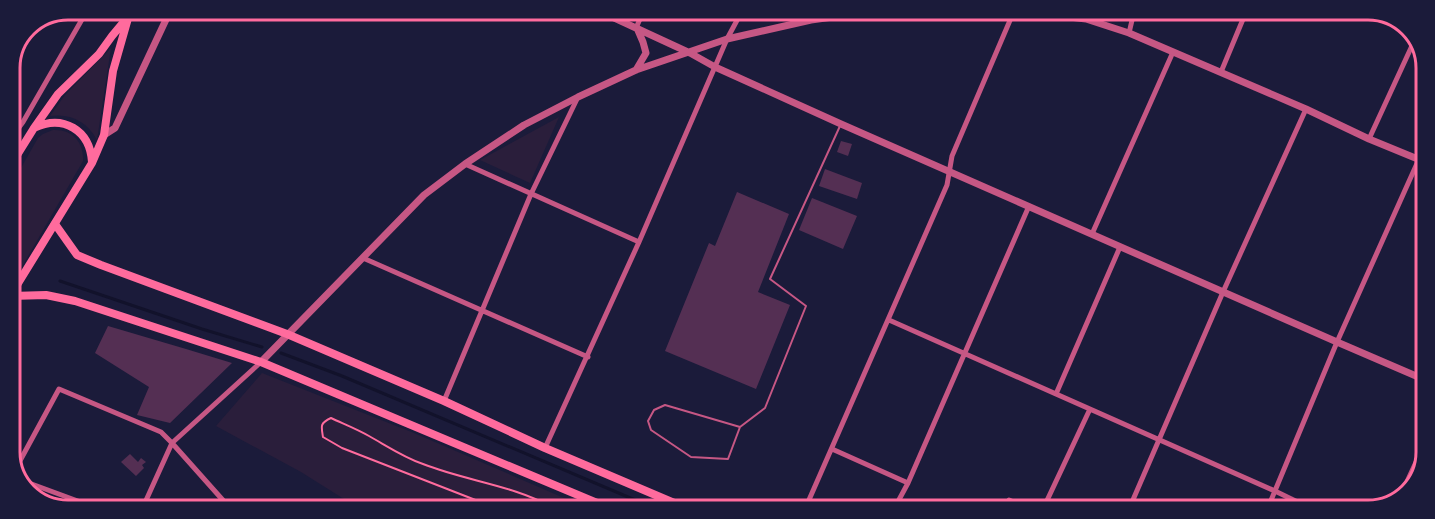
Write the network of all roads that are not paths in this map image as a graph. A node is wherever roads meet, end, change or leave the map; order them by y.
1 (82, 20) edge
2 (125, 20) edge
3 (129, 20) edge
4 (166, 20) edge
5 (619, 20) edge
6 (640, 20) edge
7 (737, 20) edge
8 (811, 20) edge
9 (1010, 20) edge
10 (1089, 20) edge
11 (1132, 20) edge
12 (1243, 20) edge
13 (636, 28) junction
14 (1129, 33) junction
15 (727, 39) junction
16 (1411, 47) edge
17 (1173, 52) junction
18 (690, 53) junction
19 (715, 67) junction
20 (636, 70) junction
21 (1221, 72) junction
22 (578, 97) junction
23 (1306, 110) junction
24 (841, 124) junction
25 (20, 127) edge
26 (34, 128) junction
27 (104, 135) junction
28 (1369, 139) junction
29 (20, 150) edge
30 (1415, 158) edge
31 (92, 163) junction
32 (465, 164) junction
33 (950, 171) junction
34 (1415, 175) edge
35 (531, 194) junction
36 (1029, 206) junction
37 (54, 224) junction
38 (1092, 234) junction
39 (639, 243) junction
40 (1120, 247) junction
41 (363, 258) junction
42 (20, 280) edge
43 (1222, 292) junction
44 (20, 296) edge
45 (482, 310) junction
46 (889, 320) junction
47 (287, 334) junction
48 (1337, 342) junction
49 (964, 353) junction
50 (588, 357) junction
51 (261, 362) junction
52 (1416, 376) edge
53 (1056, 394) junction
54 (444, 401) junction
55 (1090, 409) junction
56 (740, 427) junction
57 (1160, 440) junction
58 (172, 442) junction
59 (545, 448) junction
60 (832, 449) junction
61 (21, 460) edge
62 (909, 483) junction
63 (32, 484) edge
64 (1275, 491) junction
65 (74, 500) edge
66 (146, 500) edge
67 (223, 500) edge
68 (590, 500) edge
69 (668, 500) edge
70 (809, 500) edge
71 (899, 500) edge
72 (1047, 500) edge
73 (1133, 500) edge
74 (1271, 500) edge
75 (1293, 500) edge

1 - 25 street
2 - 26 main road
3 - 27 main road
4 - 27 street
5 - 13 street
6 - 13 street
7 - 15 street
8 - 15 street
9 - 33 street
10 - 14 street
11 - 14 street
12 - 21 street
13 - 18 street
13 - 20 street
14 - 17 street
15 - 18 street
15 - 19 street
16 - 28 street
17 - 21 street
17 - 38 street
18 - 19 street
18 - 20 street
19 - 24 street
19 - 39 street
20 - 22 street
21 - 23 street
22 - 32 street
22 - 35 street
23 - 28 street
23 - 43 street
24 - 33 street
24 - 56 lane
26 - 29 main road
26 - 31 main road
27 - 31 main road
28 - 30 street
31 - 37 main road
32 - 35 street
32 - 41 street
33 - 36 street
33 - 46 street
34 - 48 street
35 - 39 street
35 - 45 street
36 - 38 street
36 - 49 street
37 - 42 main road
37 - 47 main road
38 - 40 street
39 - 50 street
40 - 43 street
40 - 53 street
41 - 45 street
41 - 47 street
43 - 48 street
43 - 57 street
44 - 51 main road
45 - 50 street
45 - 54 street
46 - 49 street
46 - 60 street
47 - 51 street
47 - 54 main road
48 - 52 street
48 - 64 street
49 - 53 street
49 - 62 street
50 - 59 street
51 - 58 street
51 - 68 main road
53 - 55 street
54 - 59 main road
55 - 57 street
55 - 72 street
56 - 56 lane
57 - 64 street
57 - 73 street
58 - 61 street
58 - 66 street
58 - 67 street
59 - 69 main road
60 - 62 street
60 - 70 street
62 - 71 street
63 - 65 street
64 - 74 street
64 - 75 street

